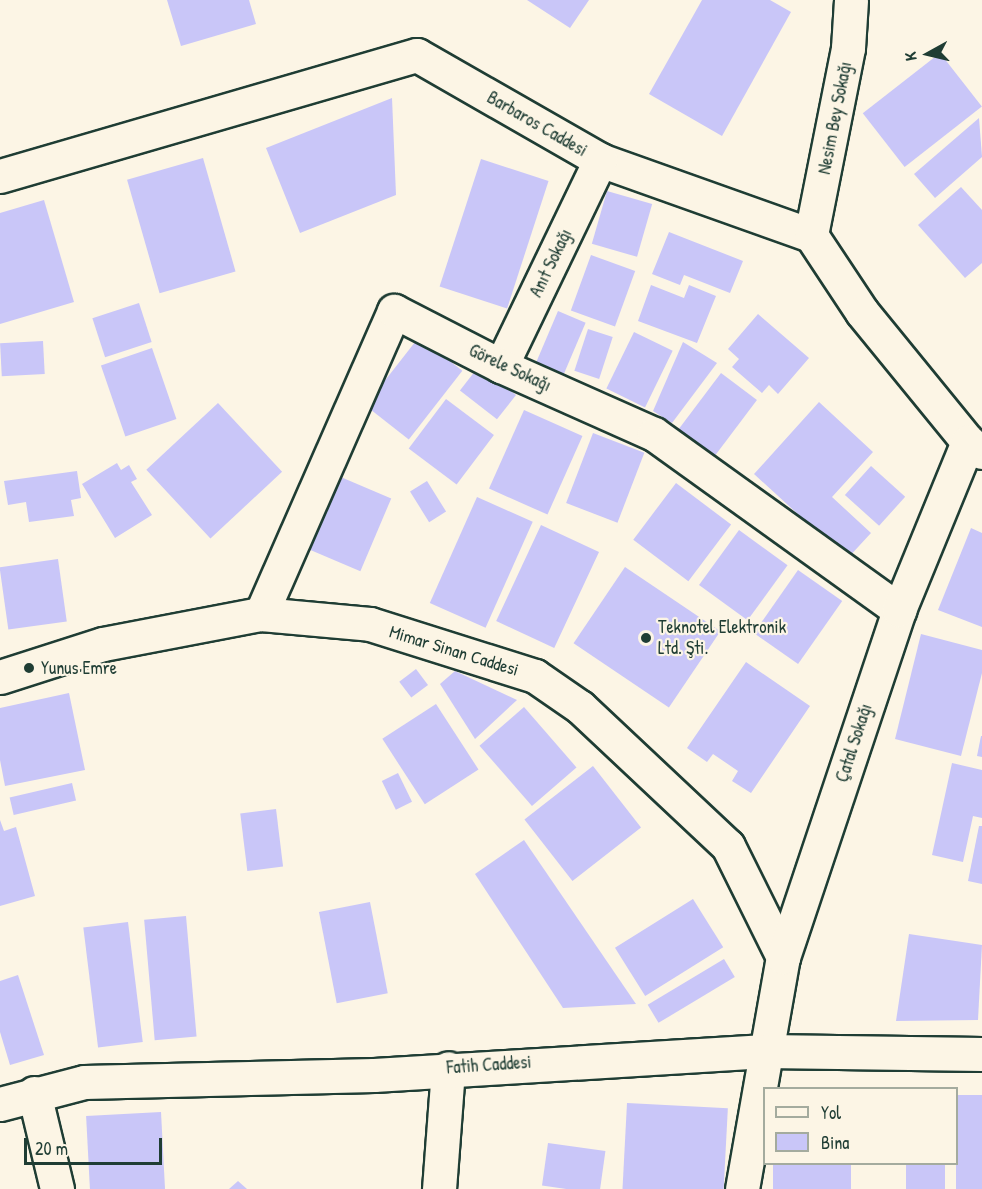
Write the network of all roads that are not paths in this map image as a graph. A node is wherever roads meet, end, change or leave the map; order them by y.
1 (851, 0) edge
2 (600, 160) junction
3 (0, 176) edge
4 (811, 235) junction
5 (501, 366) junction
6 (975, 447) edge
7 (899, 610) junction
8 (261, 614) junction
9 (0, 677) edge
10 (783, 957) junction
11 (765, 1051) junction
12 (982, 1054) edge
13 (448, 1068) junction
14 (34, 1093) junction
15 (0, 1104) edge
16 (57, 1189) edge
17 (439, 1189) edge
18 (742, 1189) edge

1 - 4 street, Nesim Bey Sokağı
2 - 3 street, Barbaros Caddesi
2 - 4 street, Barbaros Caddesi
2 - 5 street, Anıt Sokağı
4 - 6 street
5 - 7 street, Görele Sokağı
5 - 8 street, Görele Sokağı
6 - 7 street, Çatal Sokağı
7 - 10 street, Çatal Sokağı
8 - 9 street, Mimar Sinan Caddesi
8 - 10 street, Mimar Sinan Caddesi
10 - 11 street, Çatal Sokağı
11 - 12 street, Fatih Caddesi
11 - 13 street, Fatih Caddesi
11 - 18 street, Çatal Sokağı
13 - 14 street, Fatih Caddesi
13 - 17 street
14 - 15 street, Fatih Caddesi
14 - 16 street

